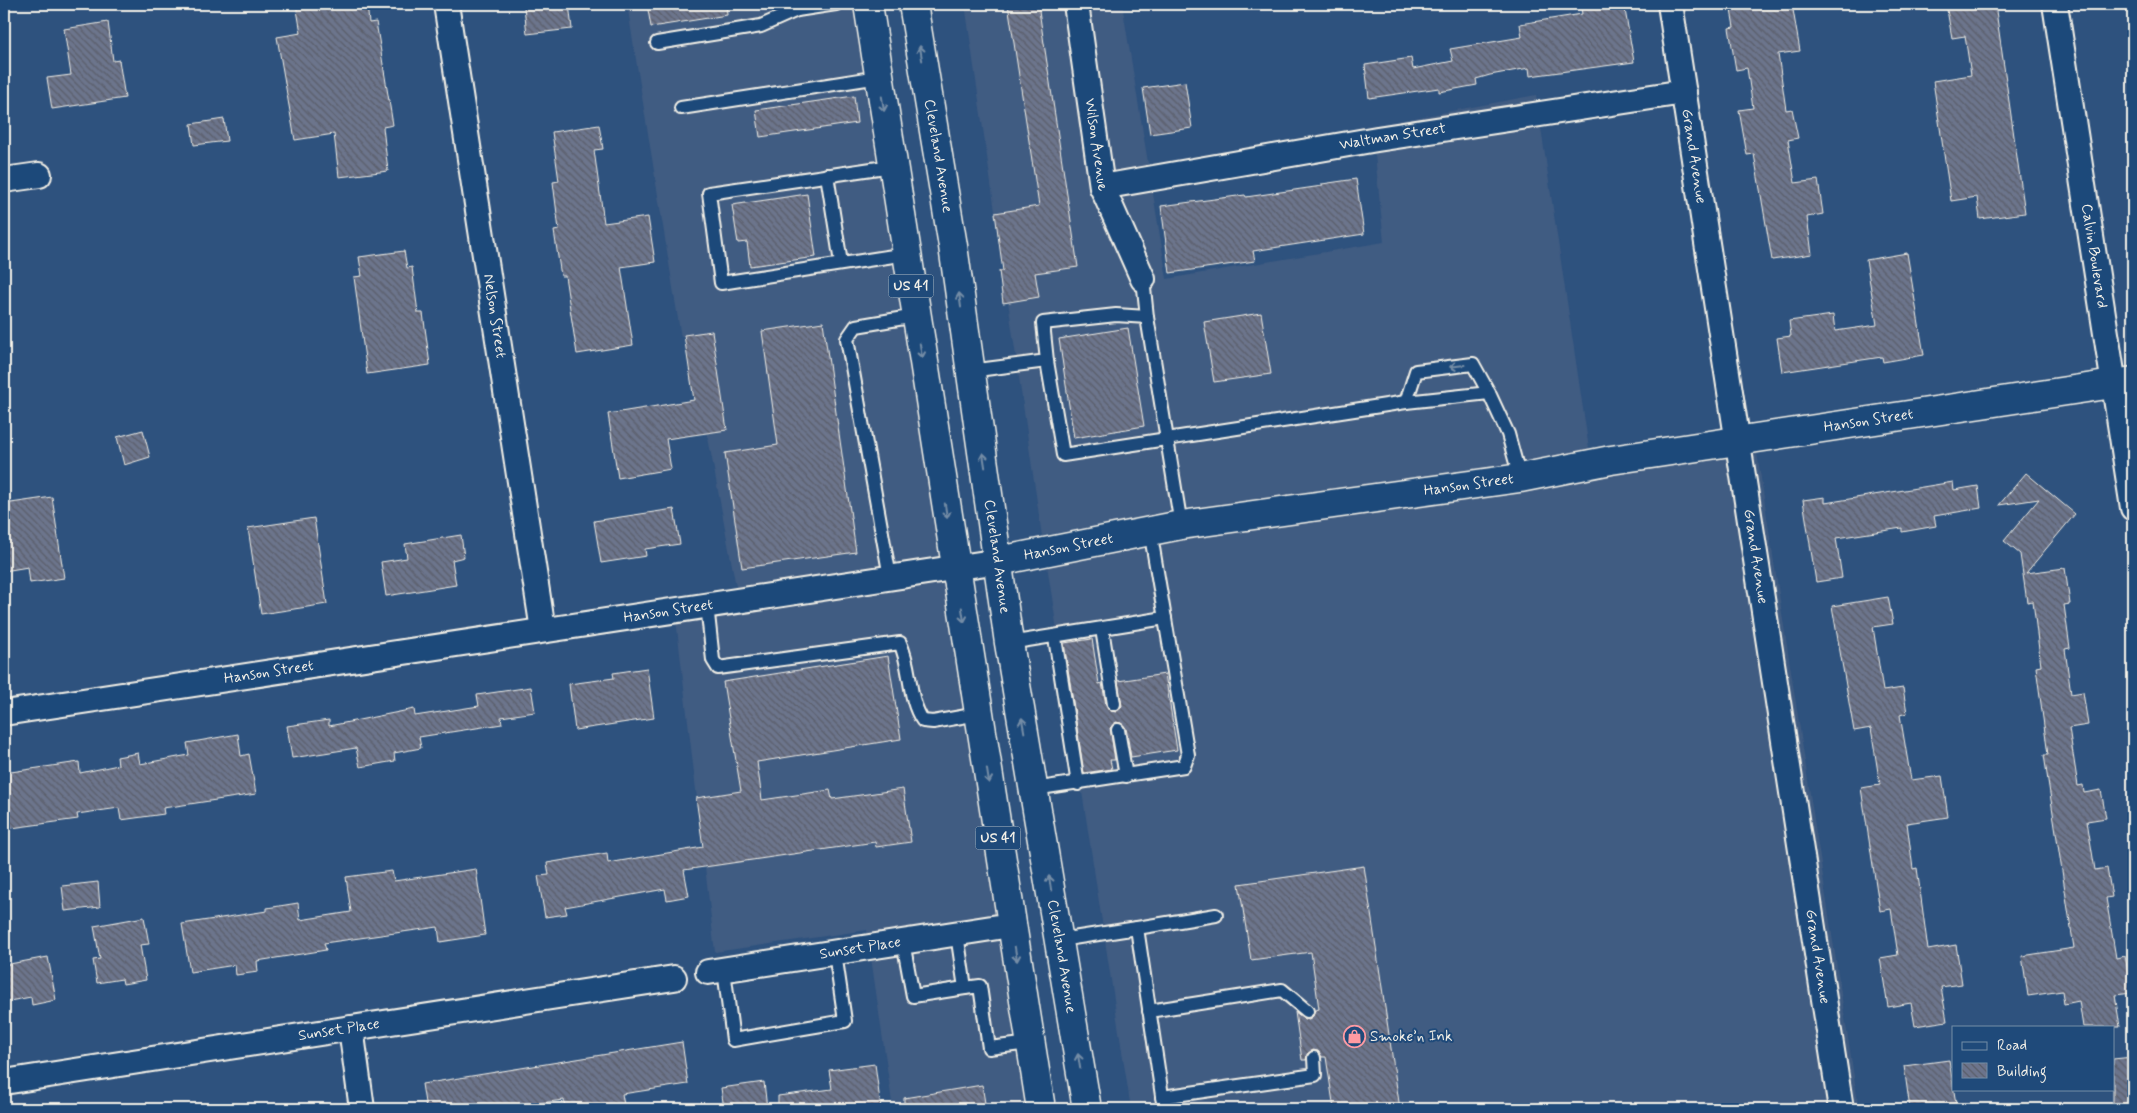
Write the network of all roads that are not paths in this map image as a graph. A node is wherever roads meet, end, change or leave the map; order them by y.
1 (446, 4) edge
2 (836, 4) edge
3 (868, 4) edge
4 (913, 4) edge
5 (1076, 4) edge
6 (1670, 4) edge
7 (2055, 4) edge
8 (796, 7) edge
9 (657, 43) dead end
10 (879, 77) junction
11 (1684, 92) junction
12 (681, 108) dead end
13 (892, 166) junction
14 (39, 175) dead end
15 (827, 175) junction
16 (4, 180) edge
17 (1102, 187) junction
18 (906, 254) junction
19 (841, 263) junction
20 (1143, 279) joint
21 (916, 316) junction
22 (1147, 318) junction
23 (1047, 361) junction
24 (970, 371) junction
25 (2124, 382) edge
26 (1489, 393) junction
27 (1406, 402) junction
28 (1167, 439) junction
29 (1736, 441) junction
30 (1520, 478) junction
31 (2133, 508) edge
32 (1181, 525) junction
33 (1150, 530) junction
34 (999, 560) junction
35 (955, 567) junction
36 (890, 577) junction
37 (707, 605) junction
38 (1165, 618) junction
39 (1102, 629) junction
40 (543, 630) junction
41 (1055, 638) junction
42 (1009, 643) junction
43 (1110, 702) dead end
44 (4, 712) edge
45 (978, 714) junction
46 (1115, 736) dead end
47 (1126, 776) junction
48 (1078, 784) junction
49 (1034, 789) junction
50 (1216, 916) dead end
51 (1012, 925) junction
52 (1137, 928) junction
53 (957, 934) junction
54 (1060, 940) junction
55 (903, 942) junction
56 (835, 953) junction
57 (716, 971) joint
58 (674, 978) dead end
59 (965, 988) junction
60 (1149, 1011) junction
61 (1306, 1011) dead end
62 (351, 1028) junction
63 (1030, 1042) junction
64 (1314, 1058) dead end
65 (4, 1082) edge
66 (1163, 1103) edge
67 (362, 1109) edge
68 (1041, 1109) edge
69 (1087, 1109) edge
70 (1841, 1109) edge

1 - 40 street, Nelson Street
2 - 8 lane
3 - 10 main road, US 41
24 -> 4 main road, Cleveland Avenue / US 41
5 - 17 street, Wilson Avenue
6 - 11 street, Grand Avenue
7 - 25 street, Calvin Boulevard
8 - 9 lane
10 - 12 lane
10 -> 13 main road, US 41
11 - 17 street, Waltman Street
11 - 29 street, Grand Avenue
13 - 15 lane
13 - 18 main road, US 41
14 - 16 street
15 - 19 lane
15 - 19 lane
17 - 20 street, Wilson Avenue
18 - 19 lane
18 - 21 main road, US 41
20 - 22 lane
21 -> 35 main road, US 41
21 - 36 lane
22 - 23 lane
22 - 28 lane
23 - 24 lane
23 - 28 lane
34 -> 24 main road, Cleveland Avenue / US 41
25 - 29 main road, Hanson Street
25 - 31 street, Calvin Boulevard
26 - 27 lane
26 -> 27 lane
26 - 30 lane
27 - 28 lane
28 - 32 lane
29 - 30 main road, Hanson Street
29 - 70 street, Grand Avenue
30 - 32 main road, Hanson Street
32 - 33 main road, Hanson Street
33 - 34 main road, Hanson Street
33 - 38 lane
34 - 35 street, Hanson Street
34 - 42 main road, Cleveland Avenue / US 41
35 - 36 street, Hanson Street
35 -> 45 main road, US 41
36 - 37 street, Hanson Street
37 - 40 street, Hanson Street
37 - 45 lane
38 - 39 lane
38 - 47 lane
39 - 41 lane
39 - 43 lane
40 - 44 street, Hanson Street
41 - 42 lane
41 - 48 lane
49 -> 42 main road, Cleveland Avenue / US 41
45 -> 51 main road, US 41
46 - 47 lane
47 - 48 lane
48 - 49 lane
54 -> 49 main road, Cleveland Avenue / US 41
50 - 52 lane
51 - 53 street, Sunset Place
51 -> 63 main road, US 41
52 - 54 lane
52 - 60 lane
53 - 55 street, Sunset Place
53 - 59 lane
69 -> 54 main road, Cleveland Avenue / US 41
55 - 56 street, Sunset Place
55 - 59 lane
56 - 57 street, Sunset Place
56 - 57 lane
58 - 62 street, Sunset Place
59 - 63 lane
60 - 61 lane
60 - 66 lane
62 - 65 street, Sunset Place
62 - 67 street
63 - 68 main road, US 41
64 - 66 lane

